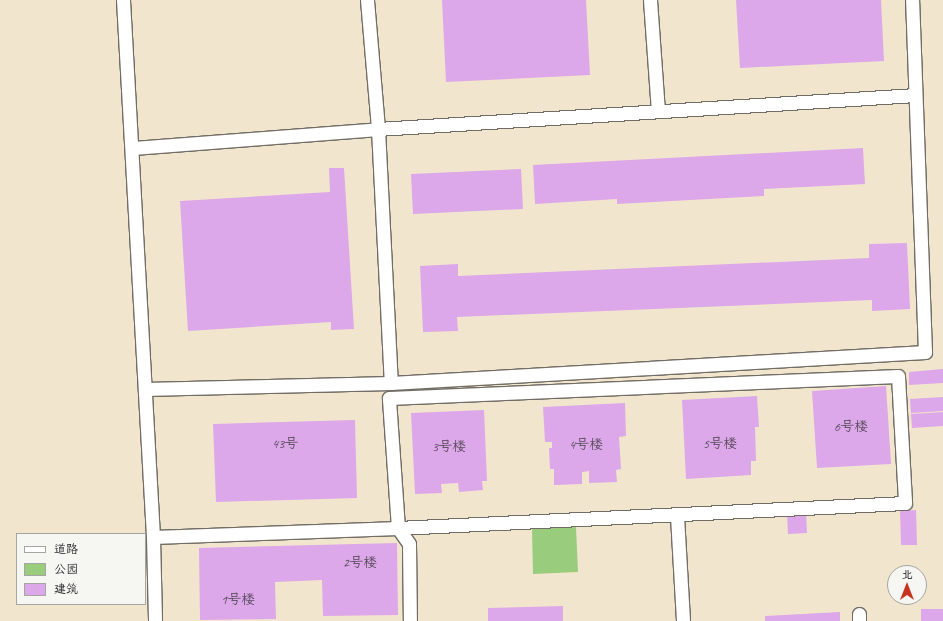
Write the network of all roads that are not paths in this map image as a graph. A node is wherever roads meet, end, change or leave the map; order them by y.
1 (123, 0) edge
2 (367, 0) edge
3 (650, 0) edge
4 (912, 0) edge
5 (915, 95) junction
6 (658, 111) junction
7 (378, 129) junction
8 (133, 148) junction
9 (391, 383) junction
10 (145, 389) junction
11 (677, 516) junction
12 (398, 528) junction
13 (153, 537) junction
14 (155, 621) edge
15 (410, 621) edge
16 (683, 621) edge

1 - 8 street
2 - 7 street
3 - 6 street
4 - 5 street
5 - 6 street
5 - 9 street
6 - 7 street
7 - 8 street
7 - 9 street
8 - 10 street
9 - 10 street
10 - 13 street
11 - 12 street
11 - 12 street
11 - 16 street
12 - 13 street
12 - 15 street
13 - 14 street

